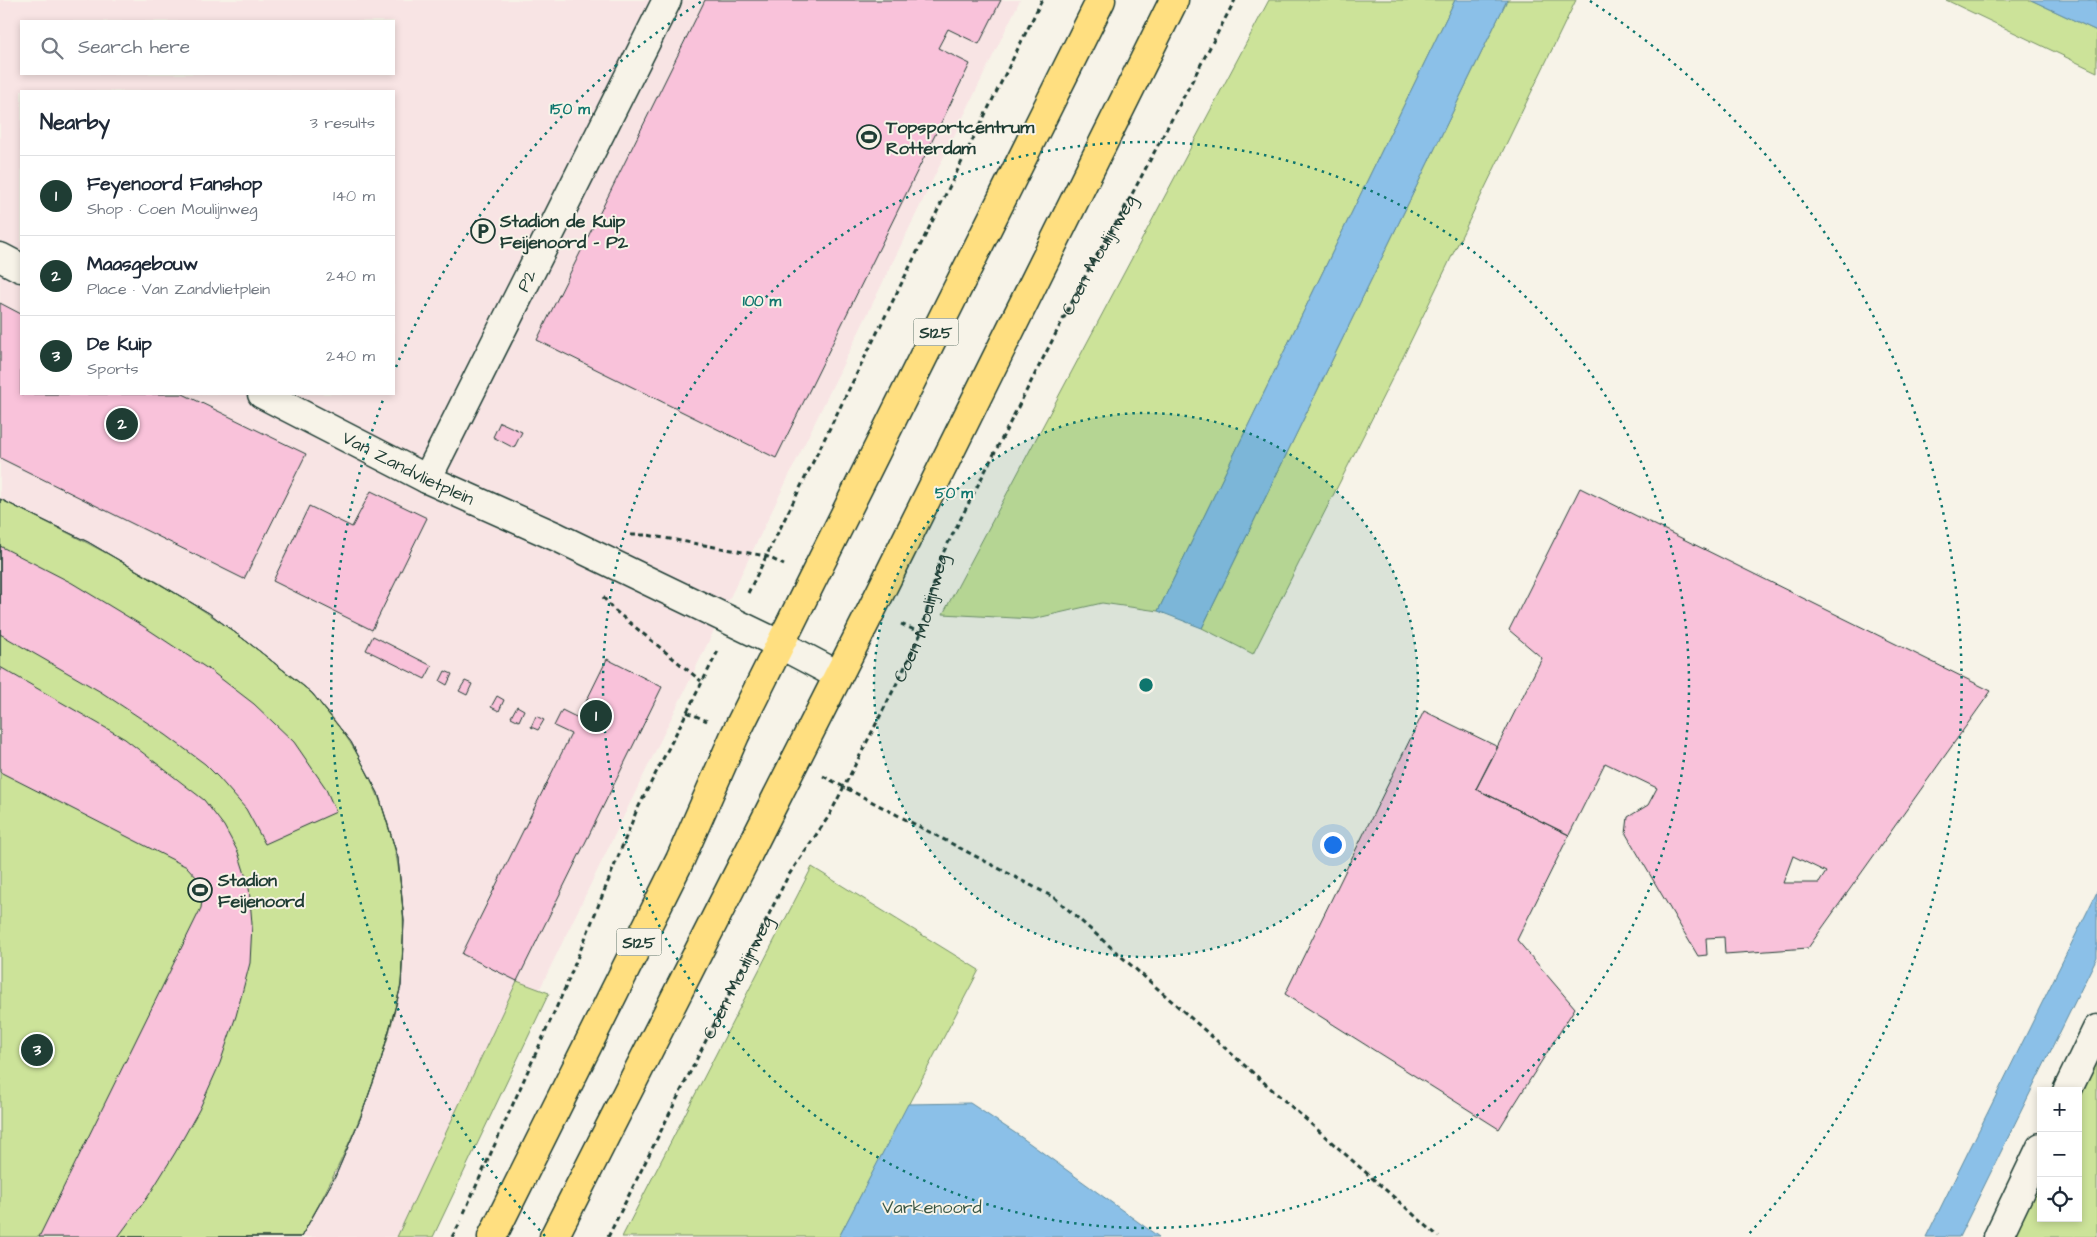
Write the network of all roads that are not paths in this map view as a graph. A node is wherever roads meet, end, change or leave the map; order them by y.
1 (667, 0) edge
2 (1101, 0) edge
3 (1174, 0) edge
4 (0, 257) edge
5 (20, 267) edge
6 (264, 395) edge
7 (427, 480) junction
8 (781, 645) junction
9 (838, 675) junction
10 (2097, 1029) edge
11 (2070, 1087) edge
12 (2037, 1155) edge
13 (492, 1237) edge
14 (554, 1237) edge
15 (1998, 1237) edge

1 - 7 street, P2
2 - 8 main road, S125
3 - 9 main road
4 - 5 street
6 - 7 street, Van Zandvlietplein
7 - 8 street, Van Zandvlietplein
8 - 9 street, Van Zandvlietplein
8 - 13 main road, S125
9 - 14 main road
10 - 11 street
12 - 15 street

